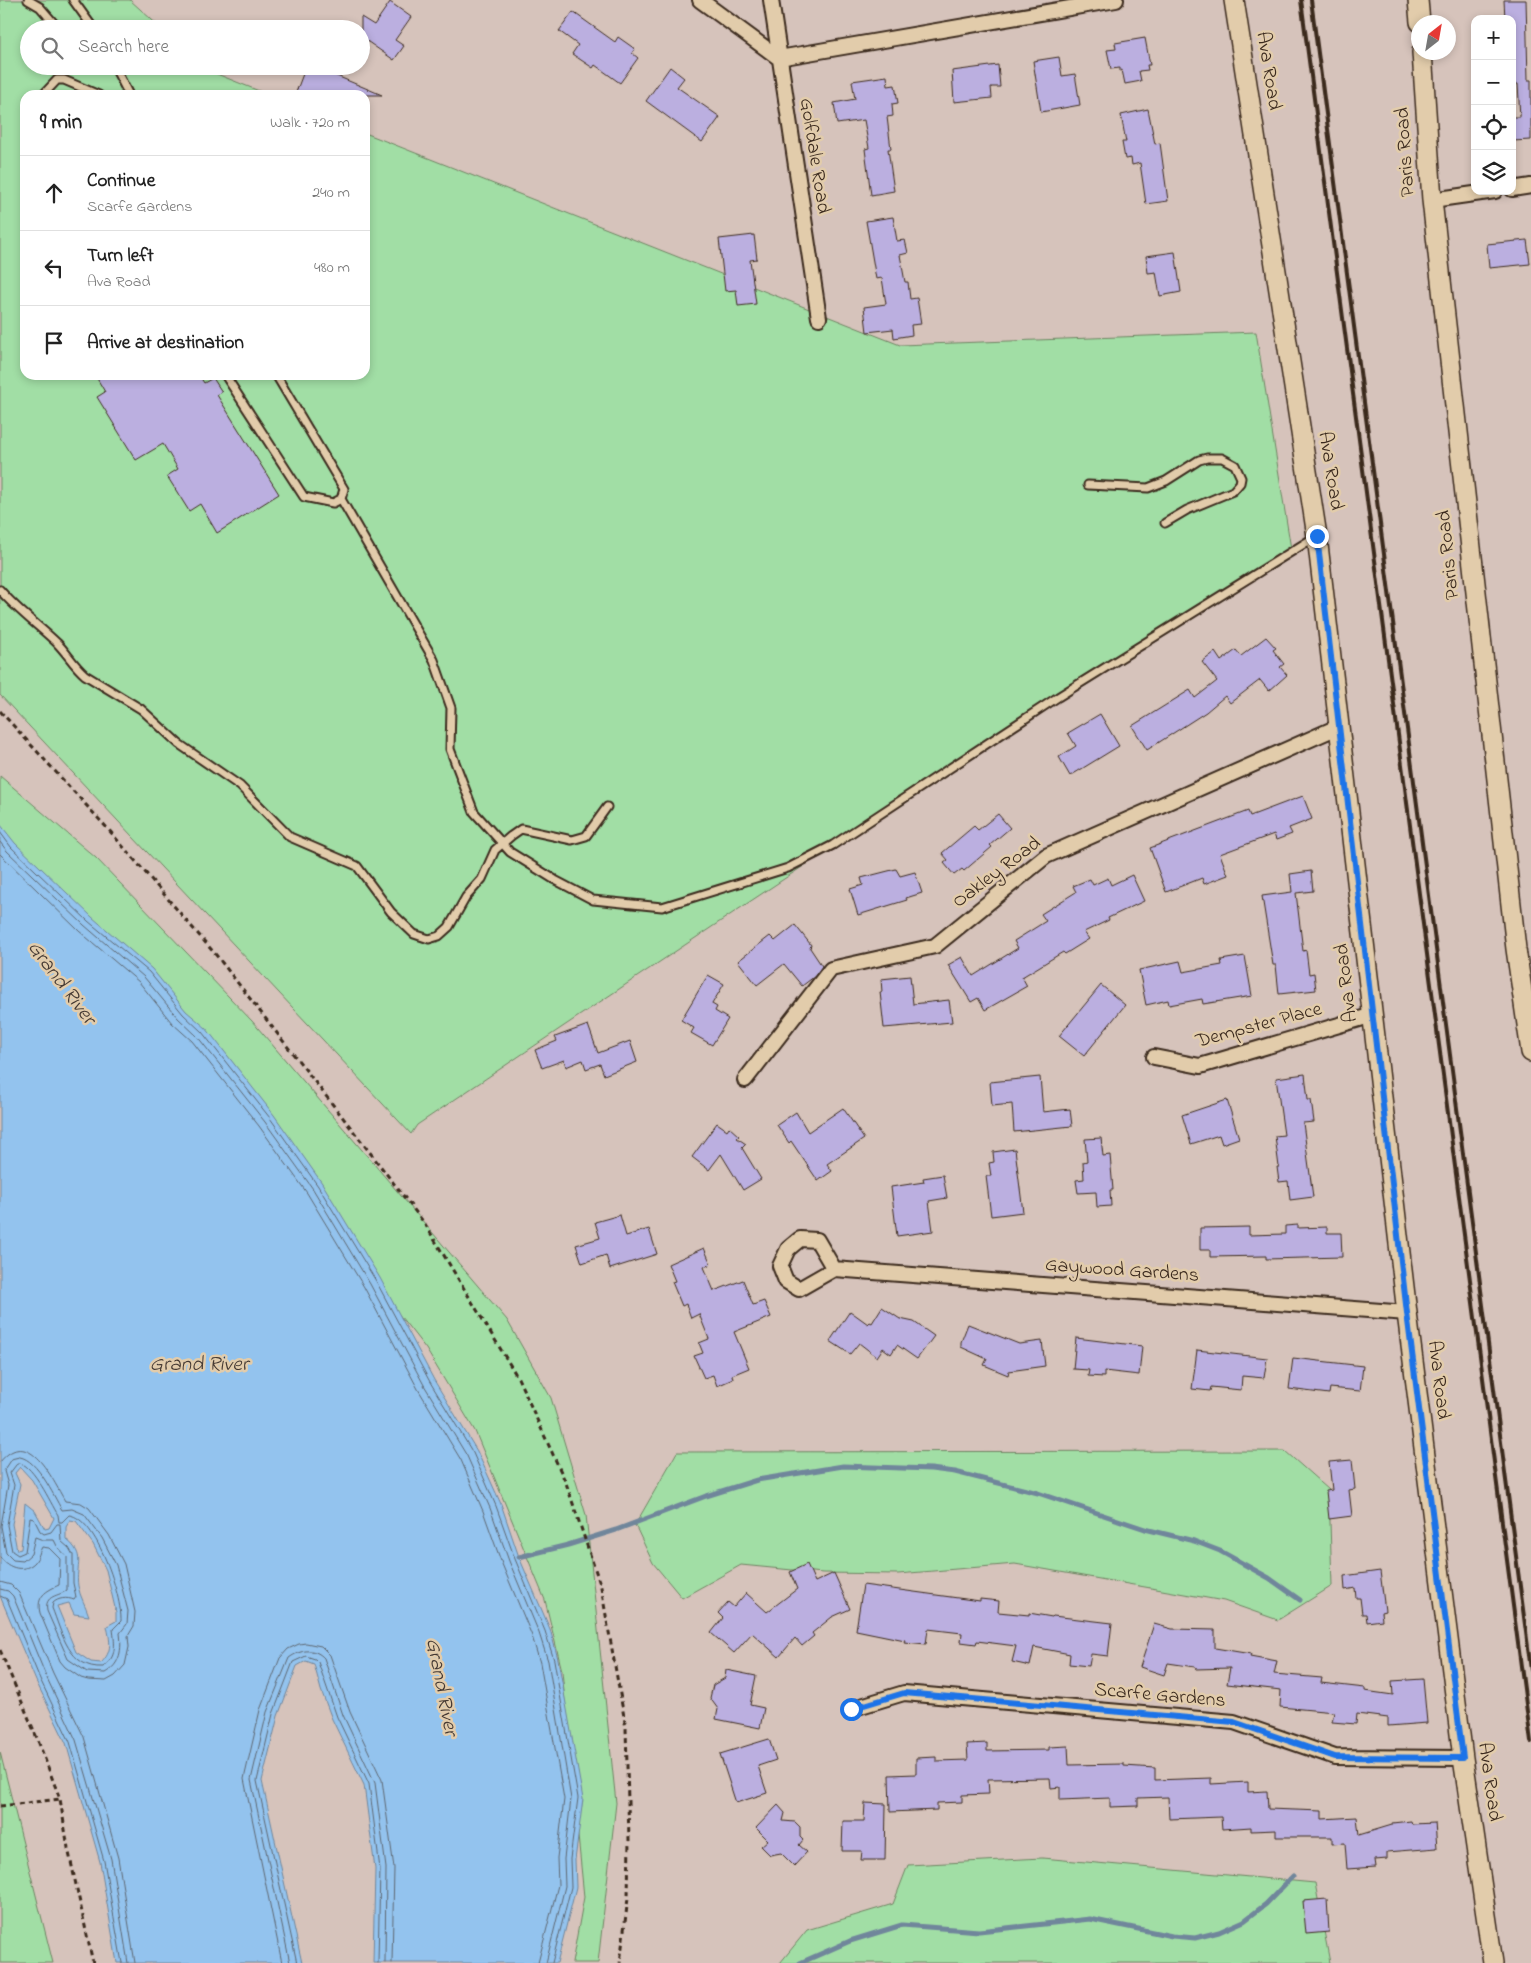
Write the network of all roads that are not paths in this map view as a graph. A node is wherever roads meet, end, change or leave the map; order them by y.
1 (28, 0) edge
2 (73, 0) edge
3 (700, 0) edge
4 (771, 0) edge
5 (1116, 0) edge
6 (1234, 0) edge
7 (1418, 0) edge
8 (1419, 15) edge
9 (51, 20) edge
10 (87, 20) edge
11 (778, 58) junction
12 (1423, 60) edge
13 (119, 75) edge
14 (48, 90) edge
15 (87, 90) edge
16 (126, 90) edge
17 (1531, 186) edge
18 (1516, 188) edge
19 (1471, 194) edge
20 (1432, 200) junction
21 (819, 318) dead end
22 (228, 380) edge
23 (279, 380) edge
24 (1088, 485) dead end
25 (341, 499) junction
26 (1165, 522) dead end
27 (1317, 536) junction
28 (0, 590) edge
29 (1340, 726) junction
30 (607, 807) dead end
31 (502, 843) junction
32 (1373, 1015) junction
33 (1531, 1052) edge
34 (1154, 1057) dead end
35 (745, 1080) dead end
36 (834, 1269) dead end
37 (1407, 1313) junction
38 (851, 1709) dead end
39 (1463, 1758) junction
40 (1493, 1963) edge

1 - 9 lane
2 - 10 lane
3 - 11 street
4 - 11 street, Golfdale Road
5 - 11 street
6 - 27 street, Ava Road
7 - 8 street
11 - 21 street, Golfdale Road
12 - 20 street, Paris Road
13 - 16 lane
14 - 15 lane
17 - 18 street
19 - 20 street
20 - 33 street, Paris Road
22 - 25 lane
23 - 25 lane
24 - 26 lane
25 - 31 lane
27 - 29 street, Ava Road
27 - 31 lane
28 - 31 lane
29 - 32 street, Ava Road
29 - 35 street, Oakley Road
30 - 31 lane
32 - 34 street, Dempster Place
32 - 37 street, Ava Road
36 - 37 street, Gaywood Gardens
37 - 39 street, Ava Road
38 - 39 street, Scarfe Gardens
39 - 40 street, Ava Road

